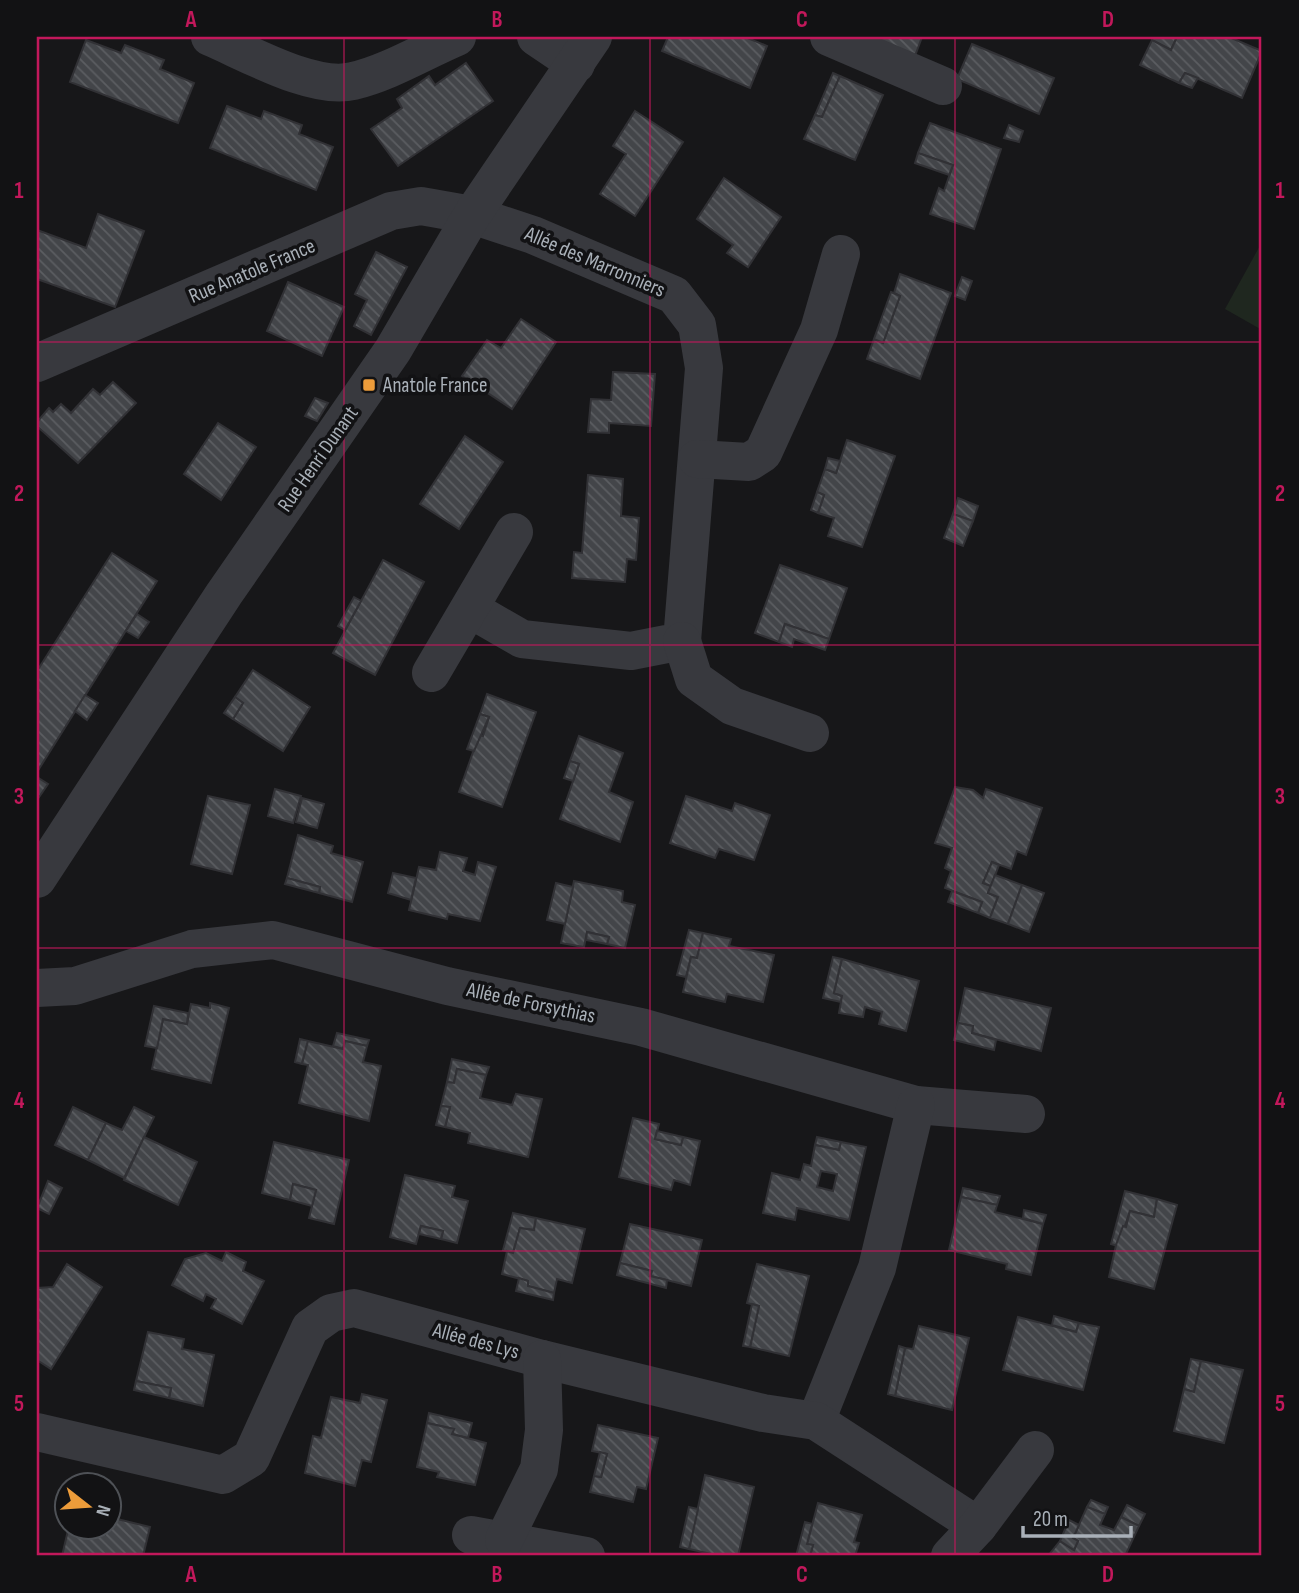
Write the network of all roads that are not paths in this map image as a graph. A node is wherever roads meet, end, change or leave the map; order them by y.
1 (210, 37) edge
2 (457, 37) edge
3 (536, 37) edge
4 (829, 37) edge
5 (584, 50) edge
6 (943, 86) dead end
7 (472, 215) junction
8 (841, 254) dead end
9 (37, 363) edge
10 (697, 459) junction
11 (514, 532) dead end
12 (470, 609) junction
13 (682, 641) junction
14 (431, 673) dead end
15 (810, 733) dead end
16 (37, 878) edge
17 (37, 988) edge
18 (916, 1105) junction
19 (1026, 1114) dead end
20 (542, 1359) junction
21 (816, 1421) junction
22 (37, 1432) edge
23 (1035, 1450) dead end
24 (978, 1526) junction
25 (586, 1556) edge
26 (950, 1556) edge

1 - 2 street
3 - 5 street
4 - 6 street
5 - 7 street, Rue Henri Dunant
7 - 9 street, Rue Anatole France
7 - 10 street, Allée des Marronniers
7 - 16 street, Rue Henri Dunant
8 - 10 street
10 - 13 street, Allée des Marronniers
11 - 12 street
12 - 13 street
12 - 14 street
13 - 15 street, Allée des Marronniers
17 - 18 street, Allée de Forsythias
18 - 19 street, Allée de Forsythias
18 - 21 street
20 - 21 street, Allée des Lys
20 - 22 street, Allée des Lys
20 - 25 street
21 - 24 street, Allée des Lys
23 - 24 street
24 - 26 street

